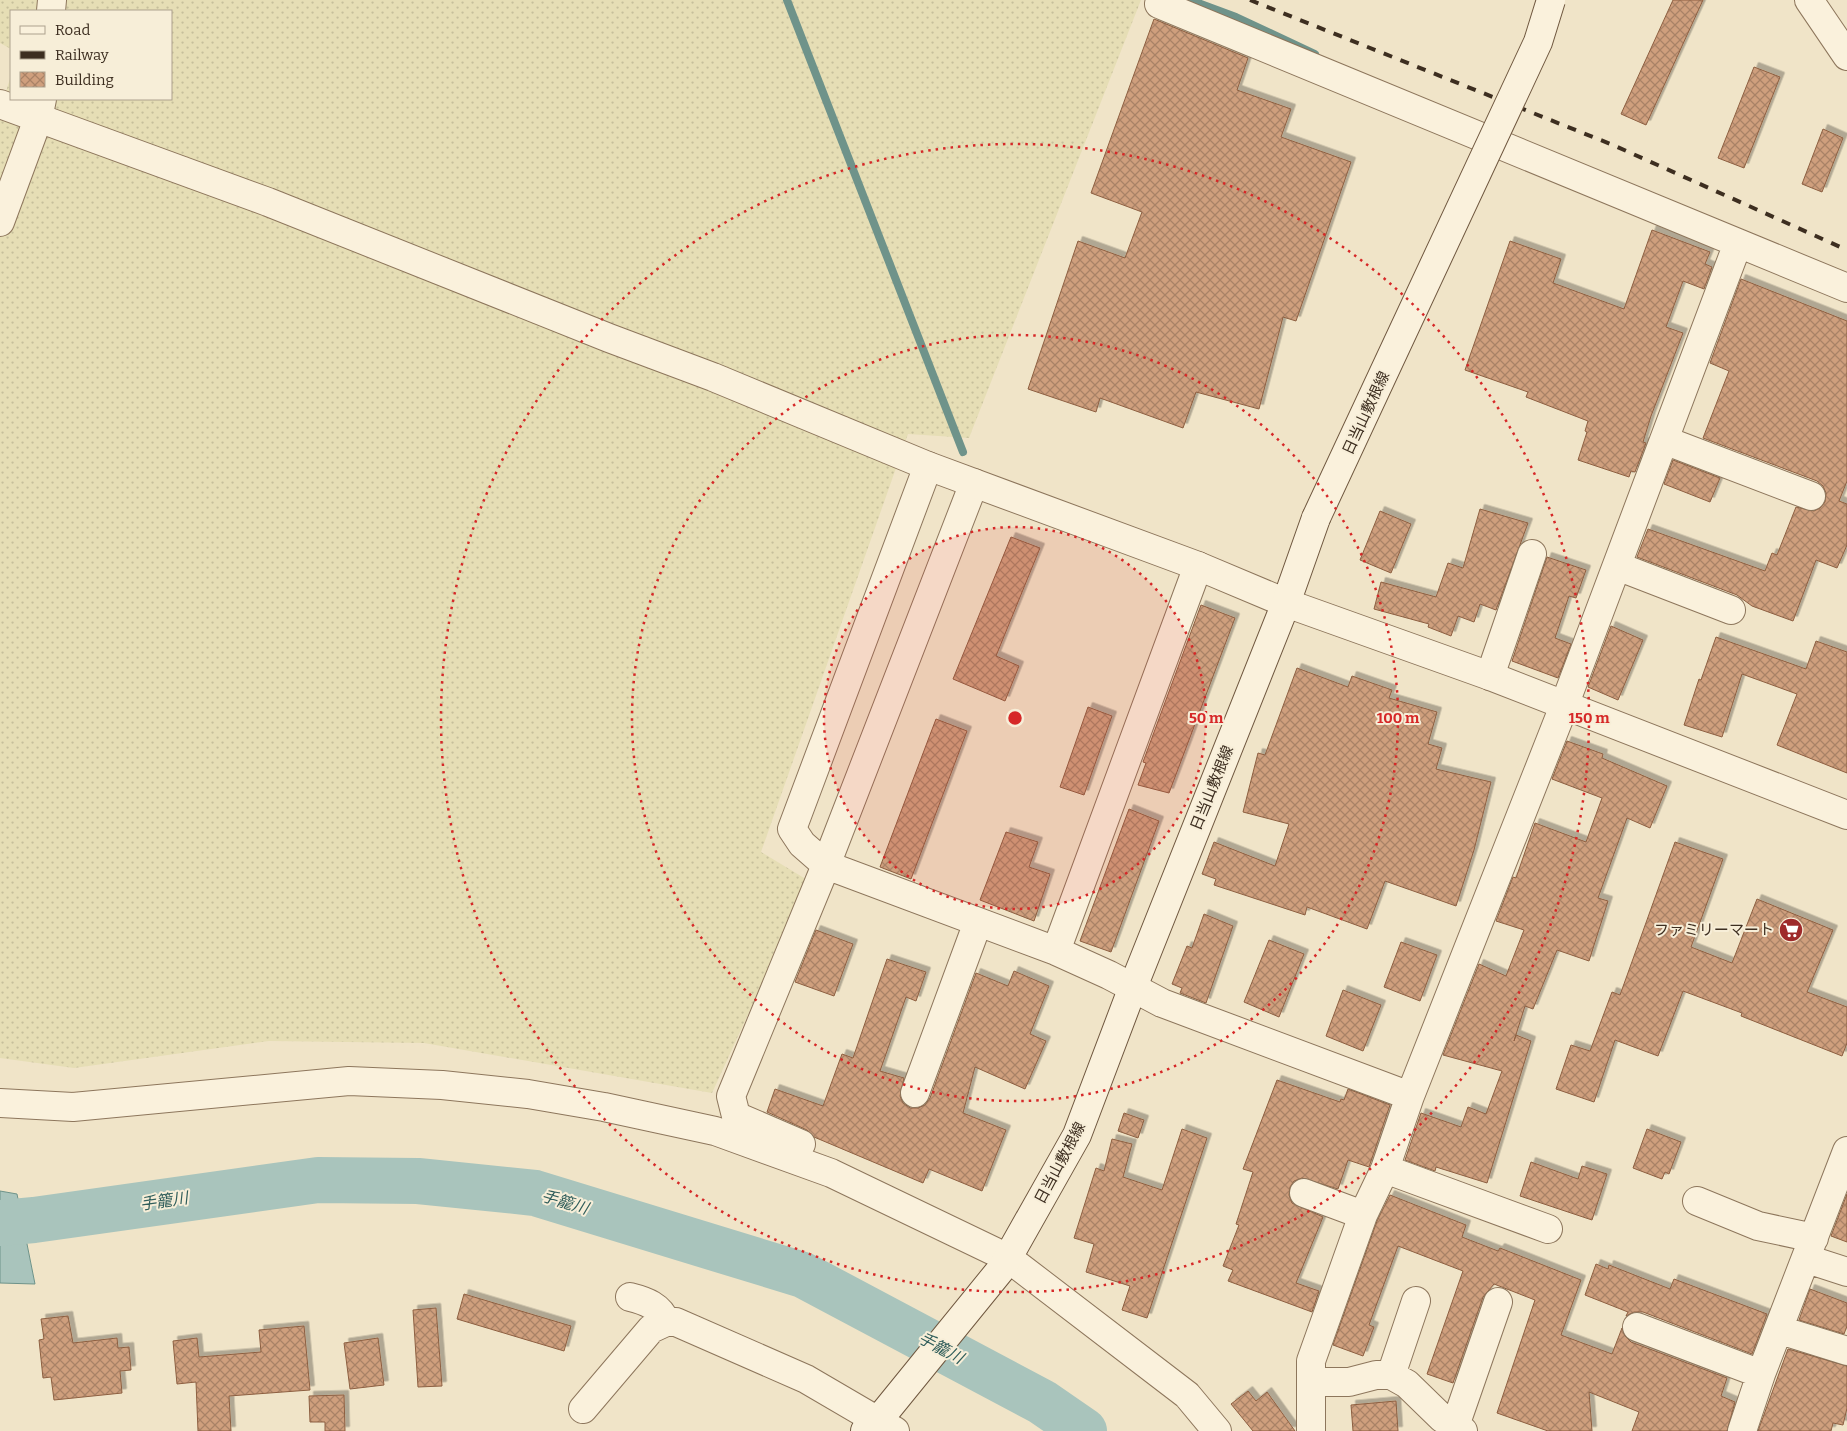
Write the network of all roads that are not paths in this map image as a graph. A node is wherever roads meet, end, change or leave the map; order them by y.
1 (1551, 0) edge
2 (1809, 0) edge
3 (1159, 4) dead end
4 (1847, 56) edge
5 (0, 104) edge
6 (40, 109) edge
7 (0, 222) edge
8 (1738, 243) junction
9 (1847, 288) edge
10 (1664, 440) junction
11 (928, 466) junction
12 (974, 483) junction
13 (1811, 496) dead end
14 (1532, 554) dead end
15 (1198, 566) junction
16 (1617, 566) junction
17 (1286, 603) junction
18 (1731, 610) dead end
19 (1490, 676) junction
20 (1564, 706) junction
21 (1847, 815) edge
22 (826, 865) junction
23 (978, 922) junction
24 (1056, 951) junction
25 (1133, 987) junction
26 (915, 1093) dead end
27 (1410, 1096) junction
28 (0, 1103) edge
29 (1847, 1151) edge
30 (1385, 1169) junction
31 (831, 1173) junction
32 (1304, 1193) dead end
33 (1697, 1201) dead end
34 (1362, 1215) junction
35 (1548, 1229) dead end
36 (1811, 1248) junction
37 (1005, 1263) junction
38 (1847, 1272) edge
39 (630, 1297) dead end
40 (1416, 1301) dead end
41 (1498, 1302) dead end
42 (666, 1322) junction
43 (1637, 1327) dead end
44 (1780, 1330) junction
45 (1847, 1351) edge
46 (1761, 1374) junction
47 (1390, 1375) junction
48 (1311, 1382) junction
49 (583, 1410) dead end
50 (881, 1423) edge
51 (1459, 1429) edge
52 (1216, 1431) edge
53 (1311, 1431) edge
54 (1742, 1431) edge

1 - 17 street, 日当山敷根線, bridge
2 - 4 street
3 - 8 street
5 - 6 street
6 - 7 street
6 - 11 street
8 - 9 street
8 - 10 street
10 - 13 street
10 - 16 street
11 - 12 street
11 - 22 street
12 - 15 street
12 - 22 street
14 - 19 street
15 - 17 street
15 - 24 street
16 - 18 street
16 - 20 street
17 - 19 street
17 - 25 street, 日当山敷根線
19 - 20 street
20 - 21 street
20 - 27 street
22 - 23 street
22 - 31 street
23 - 24 street
23 - 26 street
24 - 25 street
25 - 27 street
25 - 37 street, 日当山敷根線
27 - 30 street
28 - 31 street
29 - 36 street
30 - 34 street
30 - 35 street
31 - 37 street
32 - 34 street
33 - 36 street
34 - 48 street
36 - 38 street
36 - 44 street
37 - 50 street, 日当山敷根線
37 - 52 street
39 - 42 street
40 - 47 street
41 - 51 street
42 - 49 street
42 - 50 street
43 - 46 street
44 - 45 street
44 - 46 street
46 - 54 street
47 - 48 street
47 - 51 street
48 - 53 street

